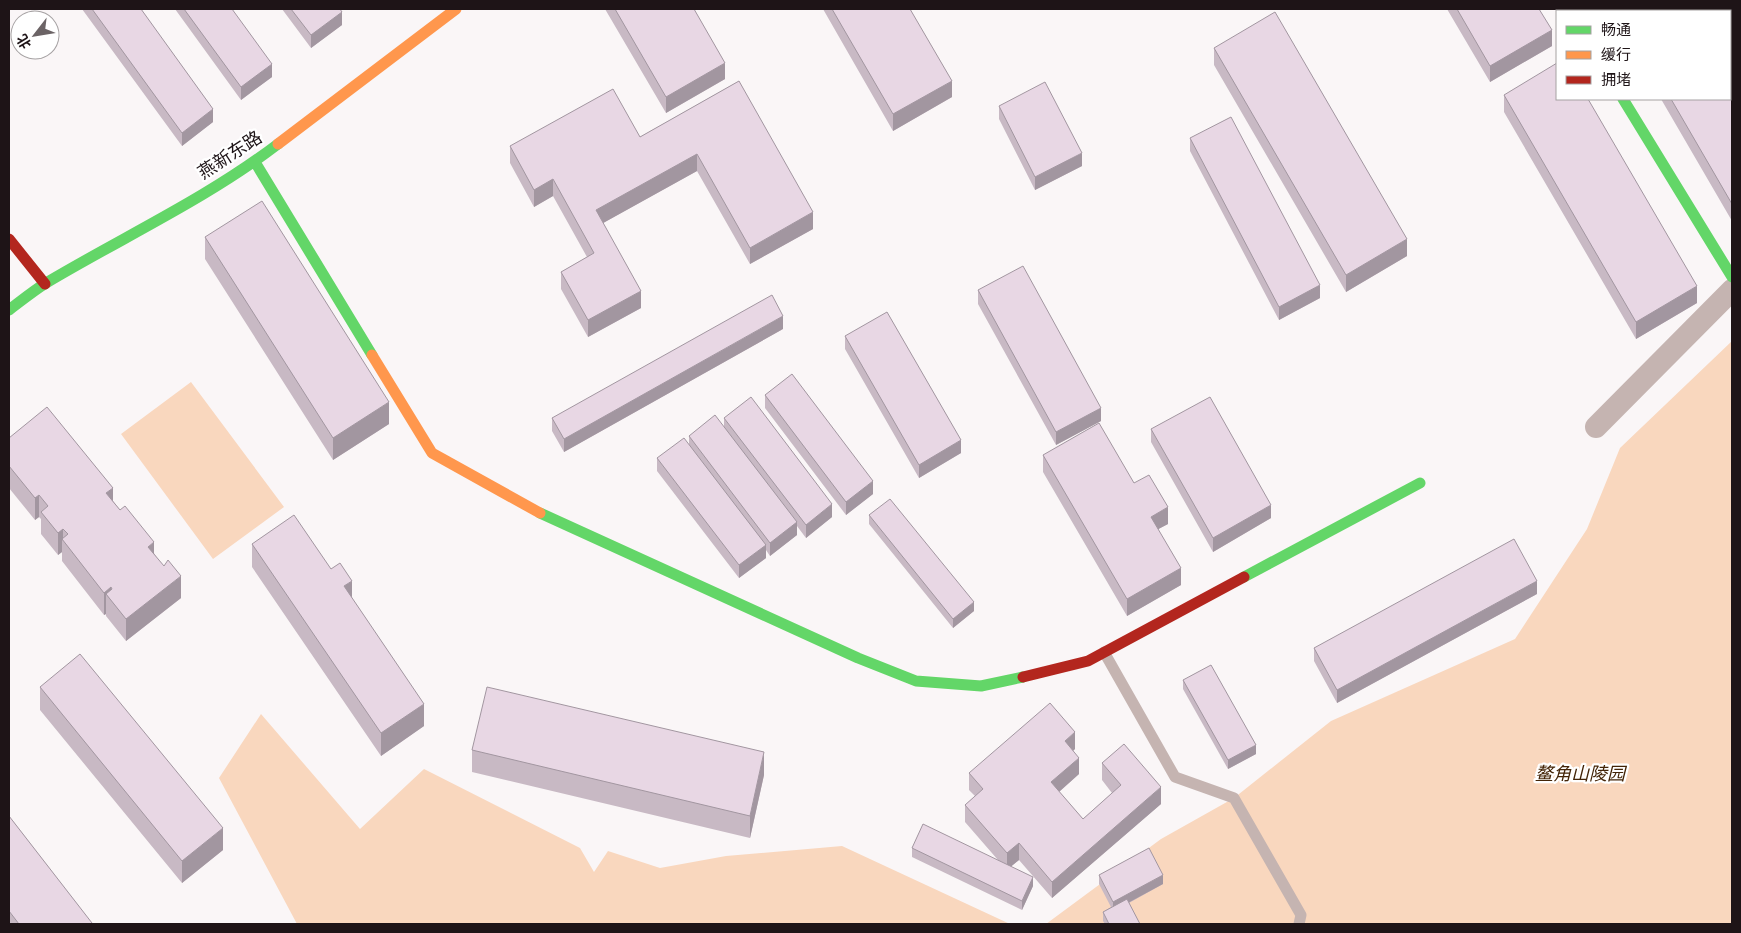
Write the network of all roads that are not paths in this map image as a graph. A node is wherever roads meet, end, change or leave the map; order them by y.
1 (456, 9) edge
2 (1624, 100) edge
3 (254, 162) junction
4 (9, 239) edge
5 (1732, 277) edge
6 (45, 284) junction
7 (1732, 290) edge
8 (9, 310) edge
9 (1596, 427) dead end
10 (1420, 483) dead end
11 (1104, 652) junction
12 (1299, 924) edge

1 - 3 street, 燕新东路
2 - 5 street
3 - 6 street, 燕新东路
3 - 11 street
4 - 6 street
6 - 8 street, 燕新东路
7 - 9 street
10 - 11 street
11 - 12 lane

